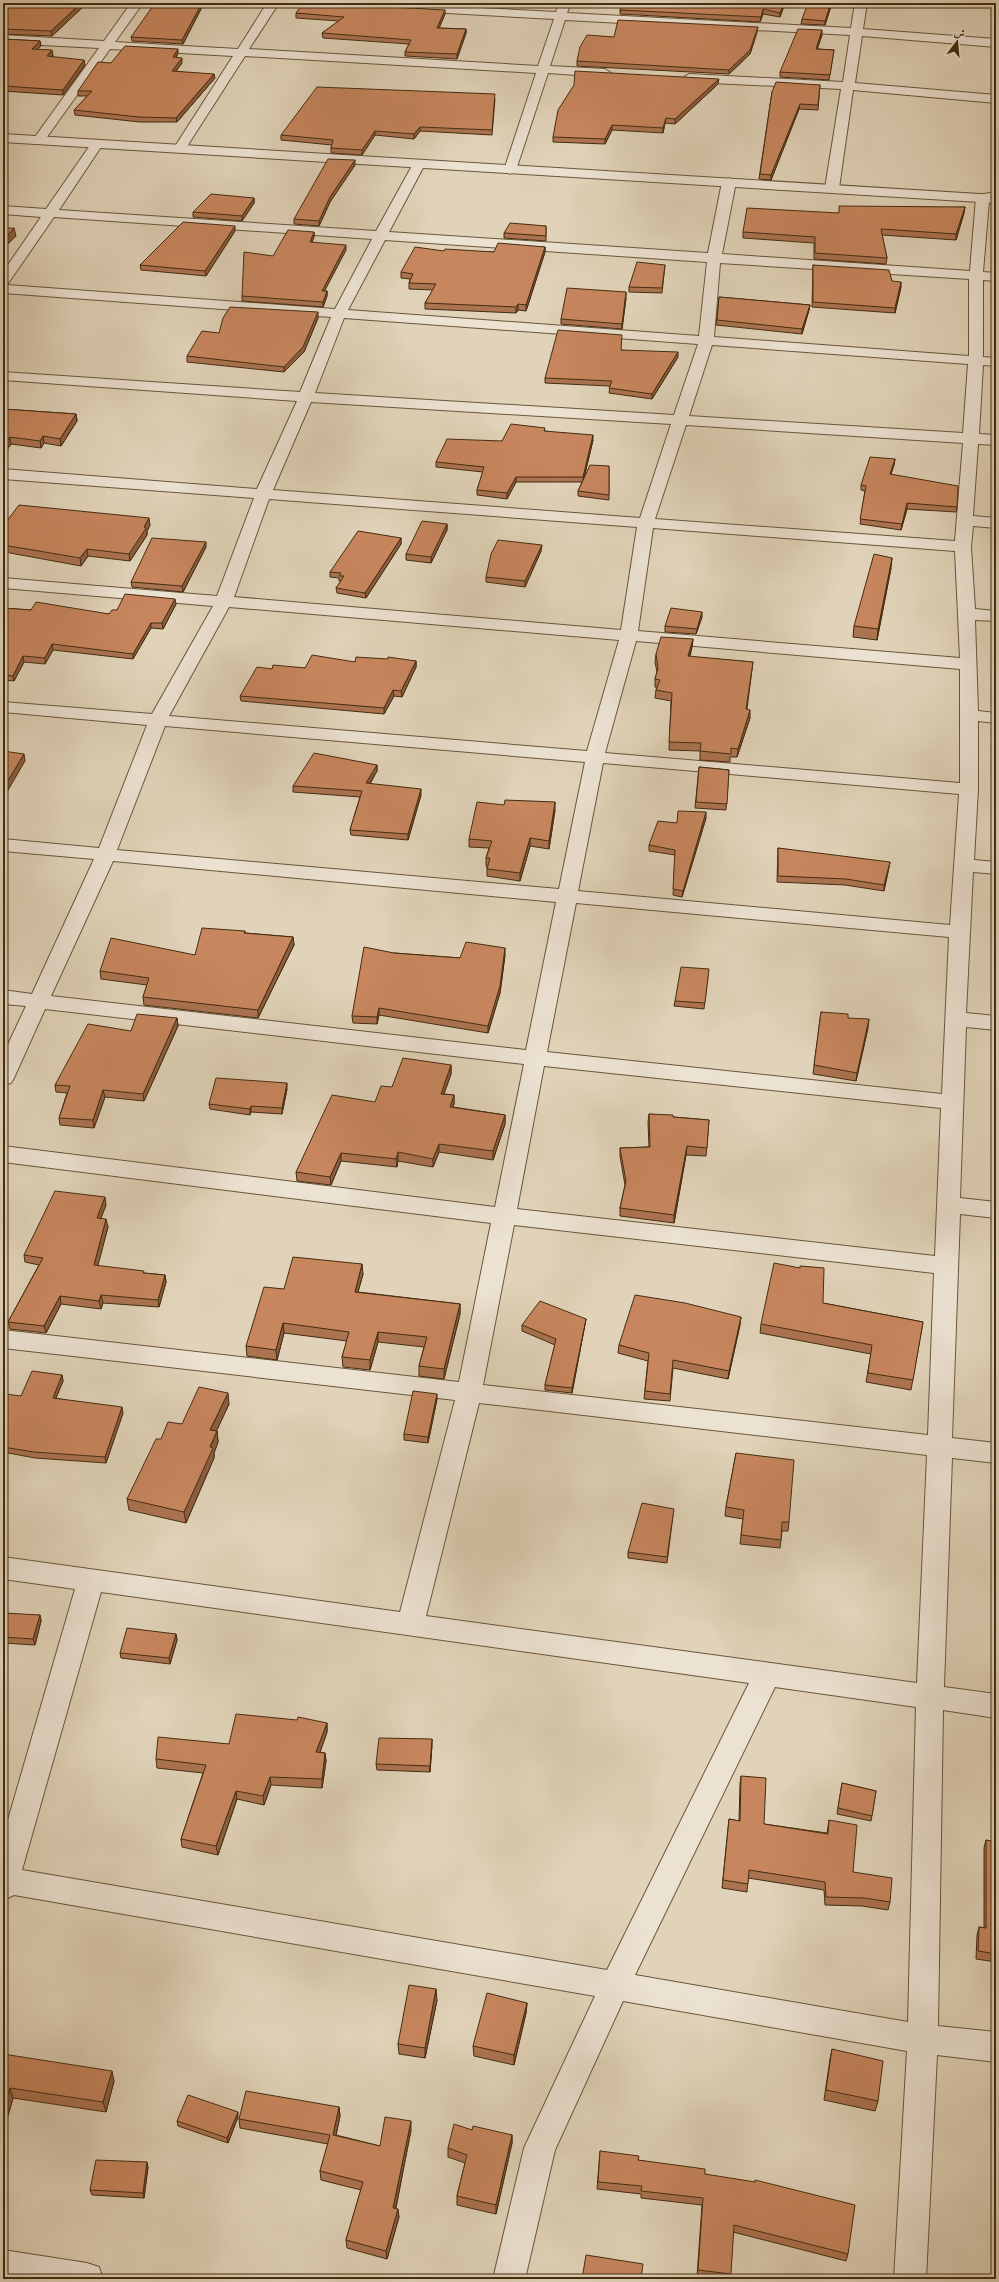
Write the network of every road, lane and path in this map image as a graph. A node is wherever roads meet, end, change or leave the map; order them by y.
1 (137, 3) edge
2 (273, 3) edge
3 (321, 3) edge
4 (565, 3) edge
5 (861, 3) edge
6 (561, 15) junction
7 (856, 32) junction
8 (3, 39) edge
9 (996, 43) edge
10 (106, 45) junction
11 (241, 53) junction
12 (543, 70) junction
13 (621, 74) edge
14 (676, 77) edge
15 (848, 86) junction
16 (996, 98) edge
17 (3, 138) edge
18 (38, 141) junction
19 (97, 144) junction
20 (180, 148) junction
21 (419, 164) junction
22 (510, 170) junction
23 (729, 182) junction
24 (832, 188) junction
25 (992, 198) edge
26 (3, 210) edge
27 (49, 214) junction
28 (379, 236) junction
29 (714, 258) junction
30 (986, 277) edge
31 (3, 282) edge
32 (3, 289) edge
33 (339, 314) junction
34 (706, 341) junction
35 (986, 361) edge
36 (3, 376) edge
37 (306, 397) junction
38 (680, 420) junction
39 (970, 438) junction
40 (996, 440) edge
41 (3, 474) edge
42 (263, 494) junction
43 (964, 520) junction
44 (646, 523) junction
45 (996, 523) edge
46 (963, 547) junction
47 (3, 583) edge
48 (224, 601) junction
49 (966, 614) junction
50 (996, 616) edge
51 (629, 635) junction
52 (969, 664) junction
53 (3, 707) edge
54 (969, 715) junction
55 (996, 718) edge
56 (158, 720) junction
57 (594, 757) junction
58 (969, 789) junction
59 (3, 844) edge
60 (106, 854) junction
61 (963, 865) junction
62 (996, 868) edge
63 (567, 896) junction
64 (959, 932) junction
65 (3, 997) edge
66 (38, 1000) junction
67 (955, 1019) junction
68 (996, 1023) edge
69 (535, 1058) junction
70 (3, 1078) edge
71 (952, 1102) junction
72 (3, 1154) edge
73 (949, 1205) junction
74 (996, 1210) edge
75 (504, 1216) junction
76 (947, 1266) junction
77 (3, 1339) edge
78 (469, 1393) junction
79 (940, 1448) junction
80 (996, 1453) edge
81 (3, 1568) edge
82 (91, 1580) junction
83 (410, 1625) junction
84 (767, 1675) junction
85 (930, 1699) junction
86 (996, 1706) edge
87 (4, 1884) edge
88 (615, 1985) junction
89 (922, 2039) junction
90 (996, 2047) edge
91 (3, 2266) edge
92 (87, 2279) edge
93 (509, 2279) edge
94 (910, 2279) edge

1 - 10 street
2 - 11 street
3 - 6 street
4 - 6 street
5 - 7 street
6 - 7 street
6 - 12 street
7 - 9 street
7 - 15 street
8 - 10 street
10 - 11 street
10 - 18 street
11 - 12 street
11 - 20 street
12 - 13 street
12 - 22 street
14 - 15 street
15 - 16 street
15 - 24 street
17 - 18 street
18 - 19 street
19 - 20 street
19 - 27 street
20 - 21 street
21 - 22 street
21 - 28 street
22 - 23 street
23 - 24 street
23 - 29 street
24 - 25 street
25 - 30 street
26 - 27 street
27 - 28 street
27 - 31 street
28 - 29 street
28 - 33 street
29 - 30 street
29 - 34 street
30 - 35 street
32 - 33 street
33 - 34 street
33 - 37 street
34 - 35 street
34 - 38 street
35 - 39 street
36 - 37 street
37 - 38 street
37 - 42 street
38 - 39 street
38 - 44 street
39 - 40 street
39 - 43 street
41 - 42 street
42 - 44 street
42 - 48 street
43 - 45 street
43 - 46 street
44 - 46 street
44 - 51 street
46 - 49 street
47 - 48 street
48 - 51 street
48 - 56 street
49 - 50 street
49 - 52 street
51 - 52 street
51 - 57 street
52 - 54 street
53 - 56 street
54 - 55 street
54 - 58 street
56 - 57 street
56 - 60 street
57 - 58 street
57 - 63 street
58 - 61 street
59 - 60 street
60 - 63 street
60 - 66 street
61 - 62 street
61 - 64 street
63 - 64 street
63 - 69 street
64 - 67 street
65 - 66 street
66 - 69 street
66 - 70 street
67 - 68 street
67 - 71 street
69 - 71 street
69 - 75 street
71 - 73 street
72 - 75 street
73 - 74 street
73 - 76 street
75 - 76 street
75 - 78 street
76 - 79 street
77 - 78 street
78 - 79 street
78 - 83 street
79 - 80 street
79 - 85 street
81 - 82 street
82 - 83 street
82 - 87 street
83 - 84 street
84 - 85 street
84 - 88 street
85 - 86 street
85 - 89 street
87 - 88 street
88 - 89 street
88 - 93 street
89 - 90 street
89 - 94 street
91 - 92 street

